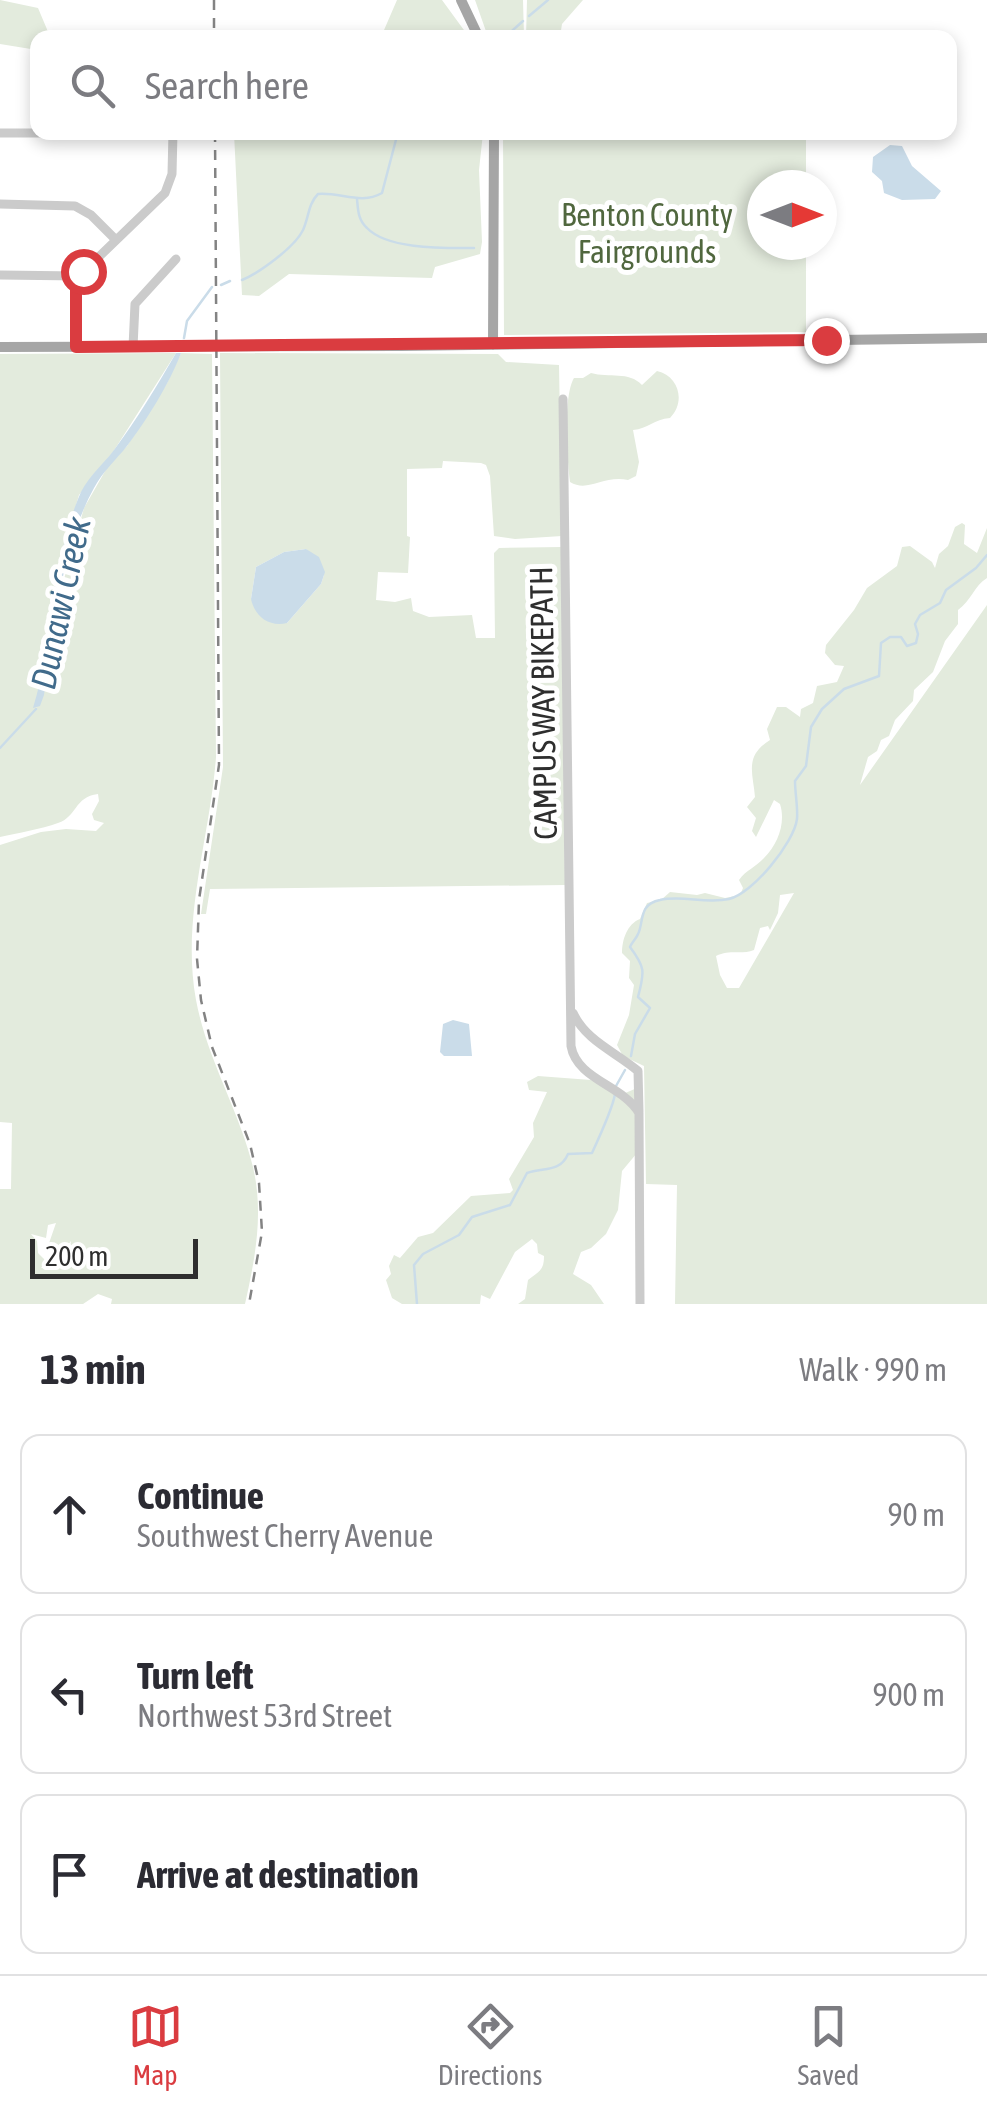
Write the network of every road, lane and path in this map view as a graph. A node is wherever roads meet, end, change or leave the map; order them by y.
1 (461, 0) edge
2 (475, 30) edge
3 (0, 133) edge
4 (30, 133) edge
5 (173, 140) edge
6 (494, 140) edge
7 (0, 204) edge
8 (116, 240) junction
9 (176, 259) dead end
10 (0, 275) edge
11 (79, 276) junction
12 (987, 338) edge
13 (493, 344) junction
14 (133, 346) junction
15 (0, 347) edge
16 (76, 347) junction
17 (564, 399) dead end
18 (571, 1006) junction
19 (640, 1113) junction
20 (640, 1304) edge

1 - 2 main road
3 - 4 street
5 - 8 street
6 - 13 main road
7 - 8 street
8 - 11 street
9 - 14 street
10 - 11 street
11 - 16 street
12 - 13 main road
13 - 14 main road
14 - 16 main road
15 - 16 main road
17 - 18 street, CAMPUS WAY BIKEPATH
18 - 19 street
18 - 19 street, CAMPUS WAY BIKEPATH
19 - 20 street

